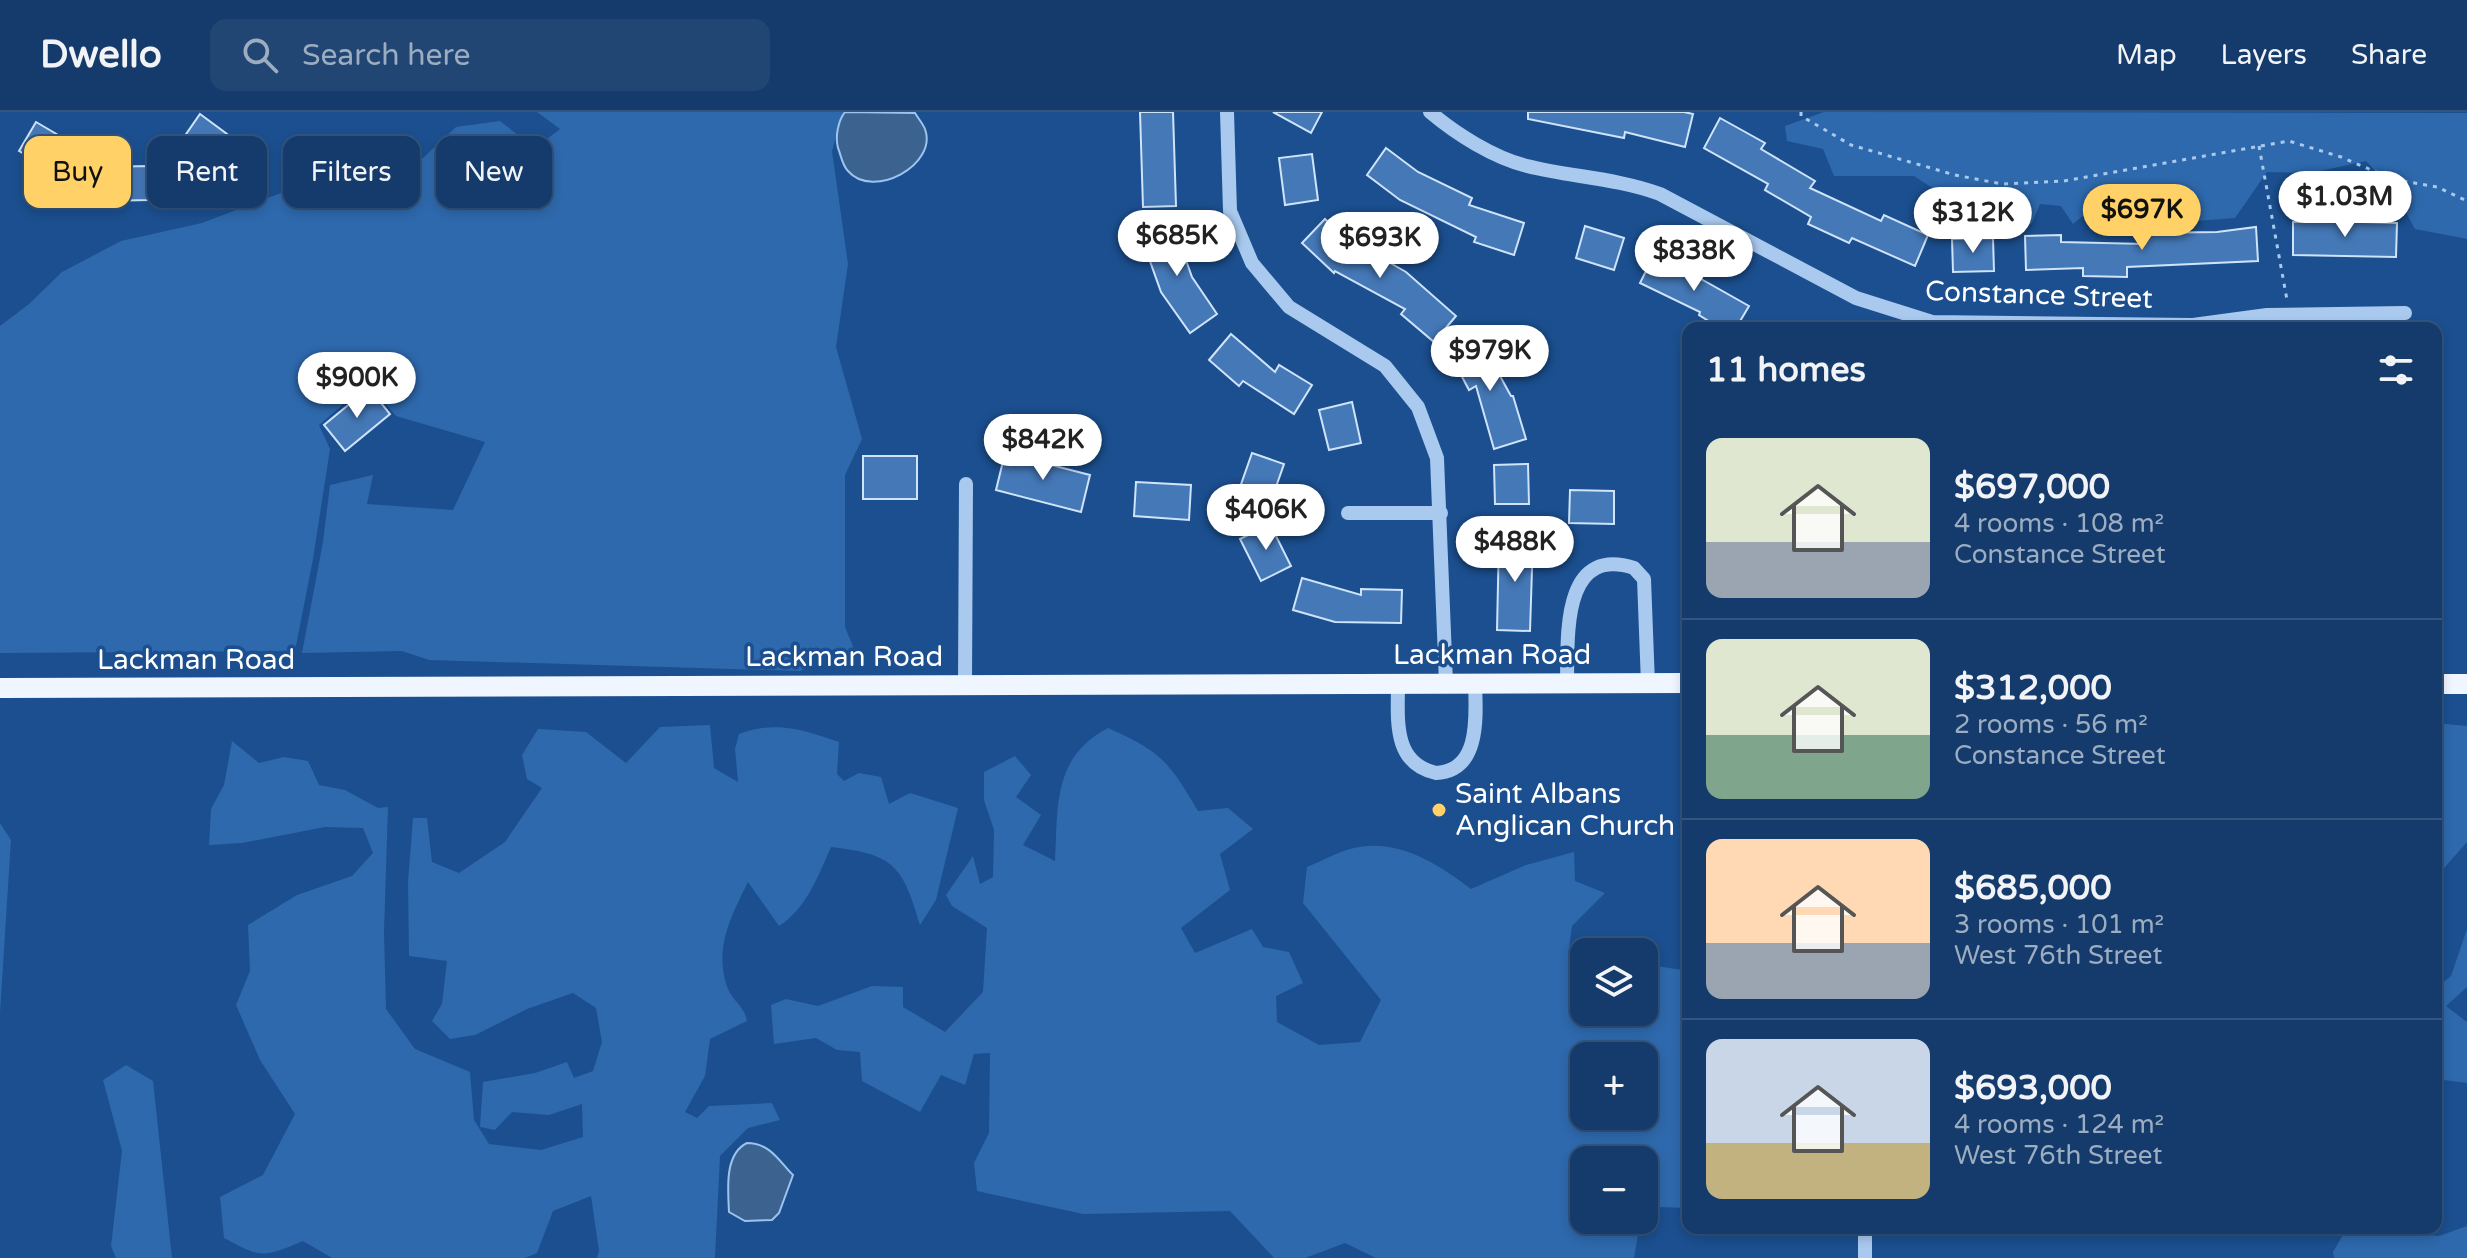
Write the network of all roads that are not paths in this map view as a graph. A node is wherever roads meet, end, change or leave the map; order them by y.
1 (1227, 112) edge
2 (1430, 112) edge
3 (2405, 313) dead end
4 (1932, 322) edge
5 (2215, 322) edge
6 (2290, 322) edge
7 (966, 484) dead end
8 (1348, 513) dead end
9 (1441, 513) junction
10 (1398, 683) junction
11 (1446, 683) junction
12 (1475, 683) junction
13 (1567, 683) junction
14 (1682, 683) edge
15 (1648, 684) junction
16 (2442, 684) edge
17 (2467, 684) edge
18 (965, 685) junction
19 (0, 688) edge
20 (1865, 1234) edge
21 (1865, 1258) edge

1 - 9 street
2 - 4 street, Constance Street
3 - 6 street, Constance Street
5 - 6 street, Constance Street
7 - 18 street
8 - 9 street
9 - 11 street
10 - 11 main road, Lackman Road
10 - 12 street
10 - 18 main road, Lackman Road
11 - 12 main road, Lackman Road
12 - 13 main road, Lackman Road
13 - 15 main road, Lackman Road
13 - 15 street
14 - 15 main road, Lackman Road
16 - 17 main road
18 - 19 main road, Lackman Road
20 - 21 street

